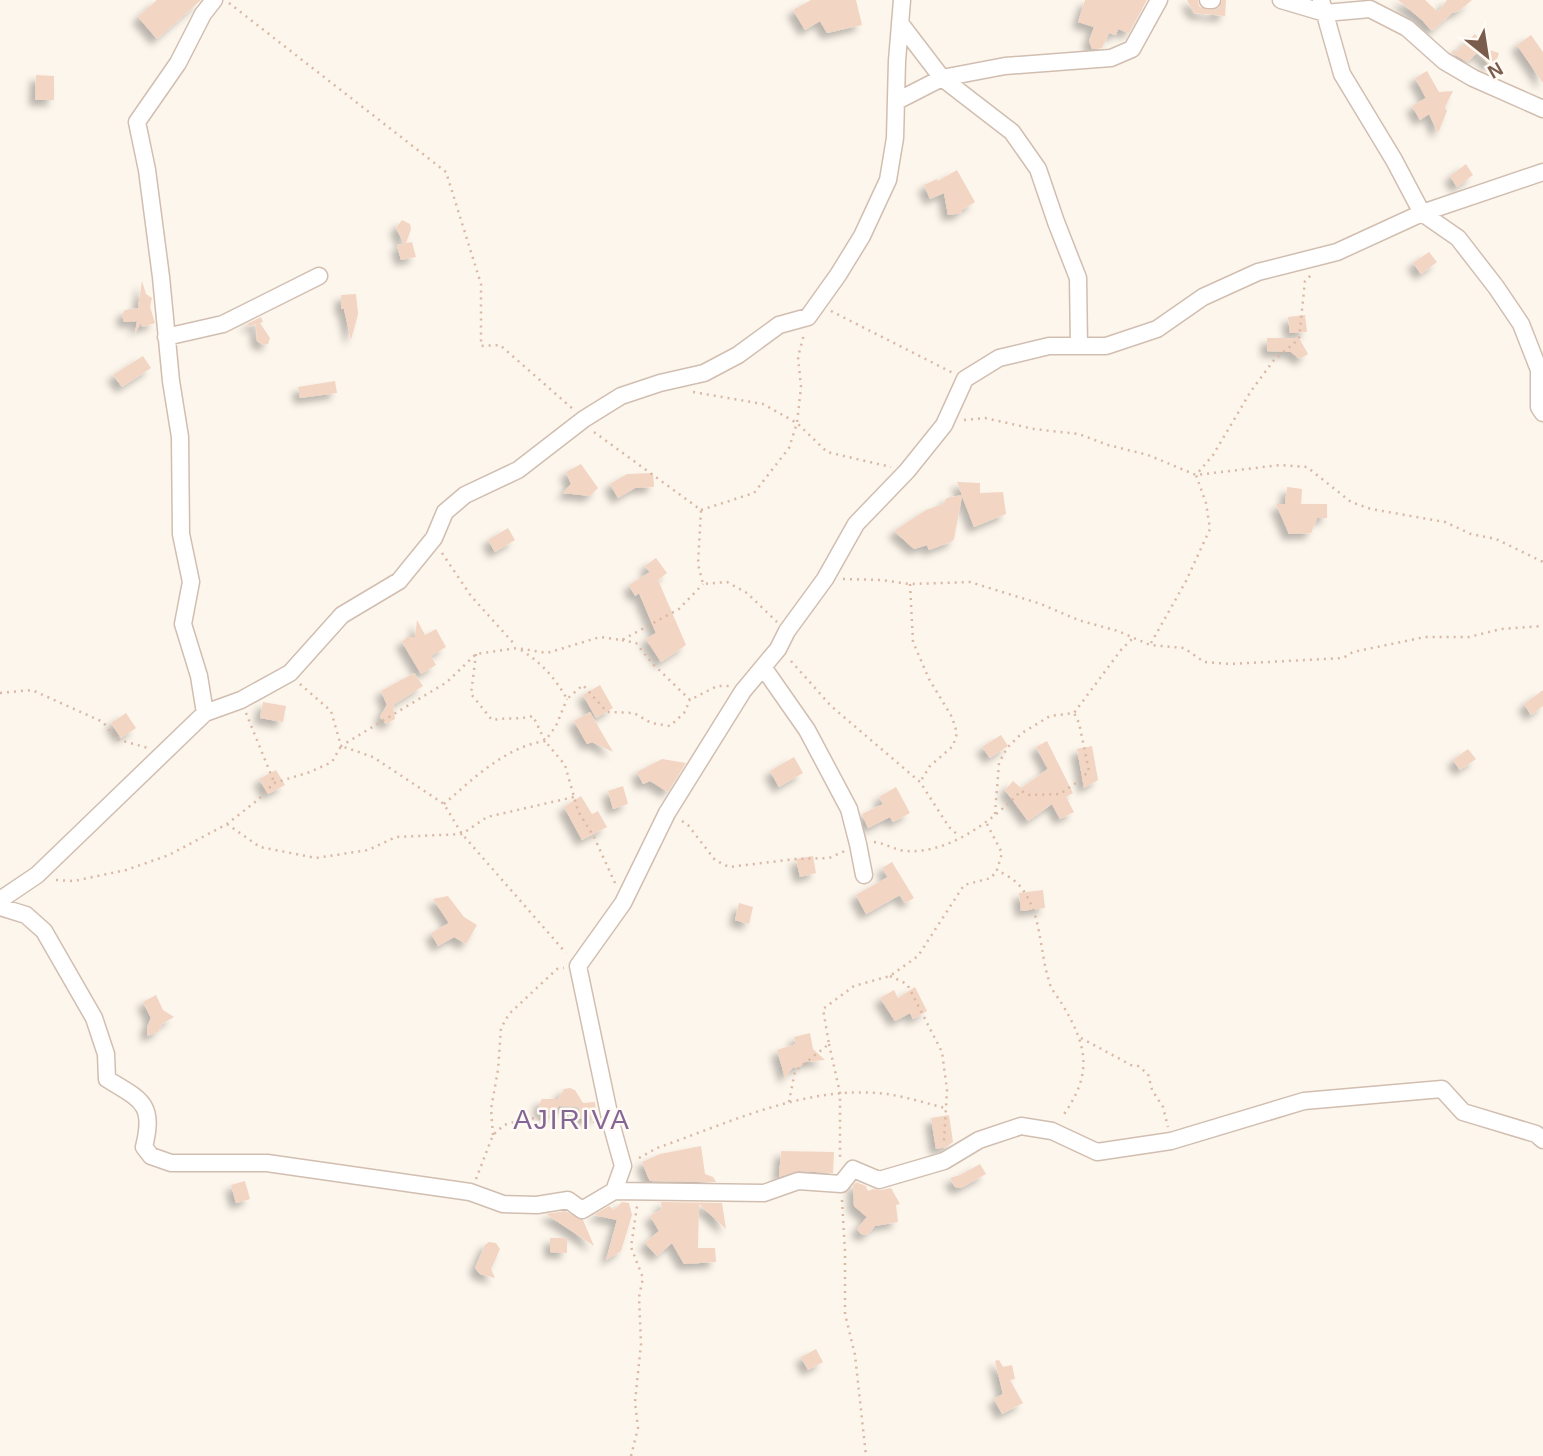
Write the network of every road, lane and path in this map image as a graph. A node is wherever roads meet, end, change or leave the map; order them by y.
1 (214, 0) edge
2 (224, 0) edge
3 (902, 0) edge
4 (1159, 0) edge
5 (1281, 0) edge
6 (1323, 6) edge
7 (900, 23) junction
8 (942, 79) junction
9 (897, 102) junction
10 (1543, 109) edge
11 (1543, 172) edge
12 (1422, 213) junction
13 (1313, 273) dead end
14 (319, 276) dead end
15 (808, 317) junction
16 (166, 337) junction
17 (1079, 346) junction
18 (965, 379) junction
19 (660, 383) junction
20 (1543, 413) edge
21 (584, 419) junction
22 (797, 423) junction
23 (944, 425) junction
24 (907, 471) junction
25 (1196, 475) junction
26 (701, 510) junction
27 (433, 538) junction
28 (1543, 562) edge
29 (825, 579) junction
30 (702, 584) junction
31 (910, 584) junction
32 (1543, 626) edge
33 (787, 631) junction
34 (1134, 637) junction
35 (622, 640) junction
36 (1150, 645) junction
37 (517, 648) junction
38 (778, 649) junction
39 (476, 654) junction
40 (763, 667) junction
41 (290, 673) junction
42 (743, 691) junction
43 (0, 693) edge
44 (567, 699) junction
45 (241, 700) junction
46 (690, 700) junction
47 (205, 713) junction
48 (1074, 713) junction
49 (545, 741) junction
50 (341, 746) junction
51 (164, 752) junction
52 (920, 782) junction
53 (274, 783) junction
54 (574, 797) junction
55 (444, 804) junction
56 (667, 813) junction
57 (995, 814) junction
58 (227, 824) junction
59 (986, 824) junction
60 (462, 834) junction
61 (960, 837) junction
62 (858, 844) junction
63 (997, 870) junction
64 (37, 875) junction
65 (864, 875) dead end
66 (0, 900) edge
67 (623, 903) junction
68 (0, 907) edge
69 (578, 966) junction
70 (890, 976) junction
71 (1081, 1038) junction
72 (829, 1044) junction
73 (839, 1093) junction
74 (789, 1102) junction
75 (945, 1108) junction
76 (611, 1123) junction
77 (1052, 1131) junction
78 (493, 1135) junction
79 (1543, 1140) edge
80 (1171, 1141) junction
81 (944, 1161) junction
82 (623, 1166) junction
83 (841, 1184) junction
84 (614, 1191) junction
85 (470, 1192) junction
86 (637, 1205) dead end
87 (631, 1456) edge
88 (866, 1456) edge

1 - 16 street
2 - 21 path
3 - 7 street
4 - 8 street
5 - 6 street
6 - 10 street
6 - 12 street
7 - 8 street
7 - 9 street
8 - 9 street
8 - 17 street
9 - 15 street
11 - 12 street
12 - 17 street
12 - 20 street
13 - 25 path
14 - 16 street
15 - 18 path
15 - 19 street
15 - 22 path
16 - 47 street
17 - 18 street
18 - 23 street
19 - 21 street
19 - 22 path
21 - 26 path
21 - 27 street
22 - 24 path
22 - 26 path
23 - 24 street
23 - 25 path
24 - 29 street
25 - 28 path
25 - 36 path
26 - 30 path
27 - 37 path
27 - 41 street
29 - 31 path
29 - 33 street
30 - 33 path
30 - 35 path
31 - 34 path
31 - 52 path
32 - 36 path
33 - 38 street
34 - 36 path
34 - 48 path
35 - 37 path
35 - 46 path
37 - 39 path
37 - 44 path
38 - 40 street
38 - 52 path
39 - 49 path
39 - 50 path
40 - 42 street
40 - 62 street
41 - 45 street
41 - 50 path
42 - 46 path
42 - 56 street
43 - 51 path
44 - 46 path
44 - 49 path
45 - 47 street
45 - 53 path
47 - 51 street
48 - 57 path
48 - 57 path
49 - 54 path
49 - 55 path
50 - 53 path
50 - 55 path
51 - 64 street
52 - 61 path
53 - 58 path
54 - 60 path
54 - 67 path
55 - 60 path
56 - 62 path
56 - 67 street
57 - 59 path
58 - 60 path
58 - 64 path
59 - 61 path
59 - 63 path
60 - 69 path
61 - 62 path
62 - 65 street
63 - 70 path
63 - 71 path
64 - 66 street
67 - 69 street
68 - 85 street
69 - 76 street
69 - 78 path
70 - 72 path
70 - 75 path
71 - 77 path
71 - 80 path
72 - 73 path
72 - 74 path
73 - 74 path
73 - 75 path
73 - 83 path
74 - 82 path
75 - 81 path
76 - 78 path
76 - 82 street
77 - 80 street
77 - 81 street
78 - 85 path
79 - 80 street
81 - 83 street
82 - 84 street
83 - 84 street
83 - 88 path
84 - 85 street
86 - 87 path

